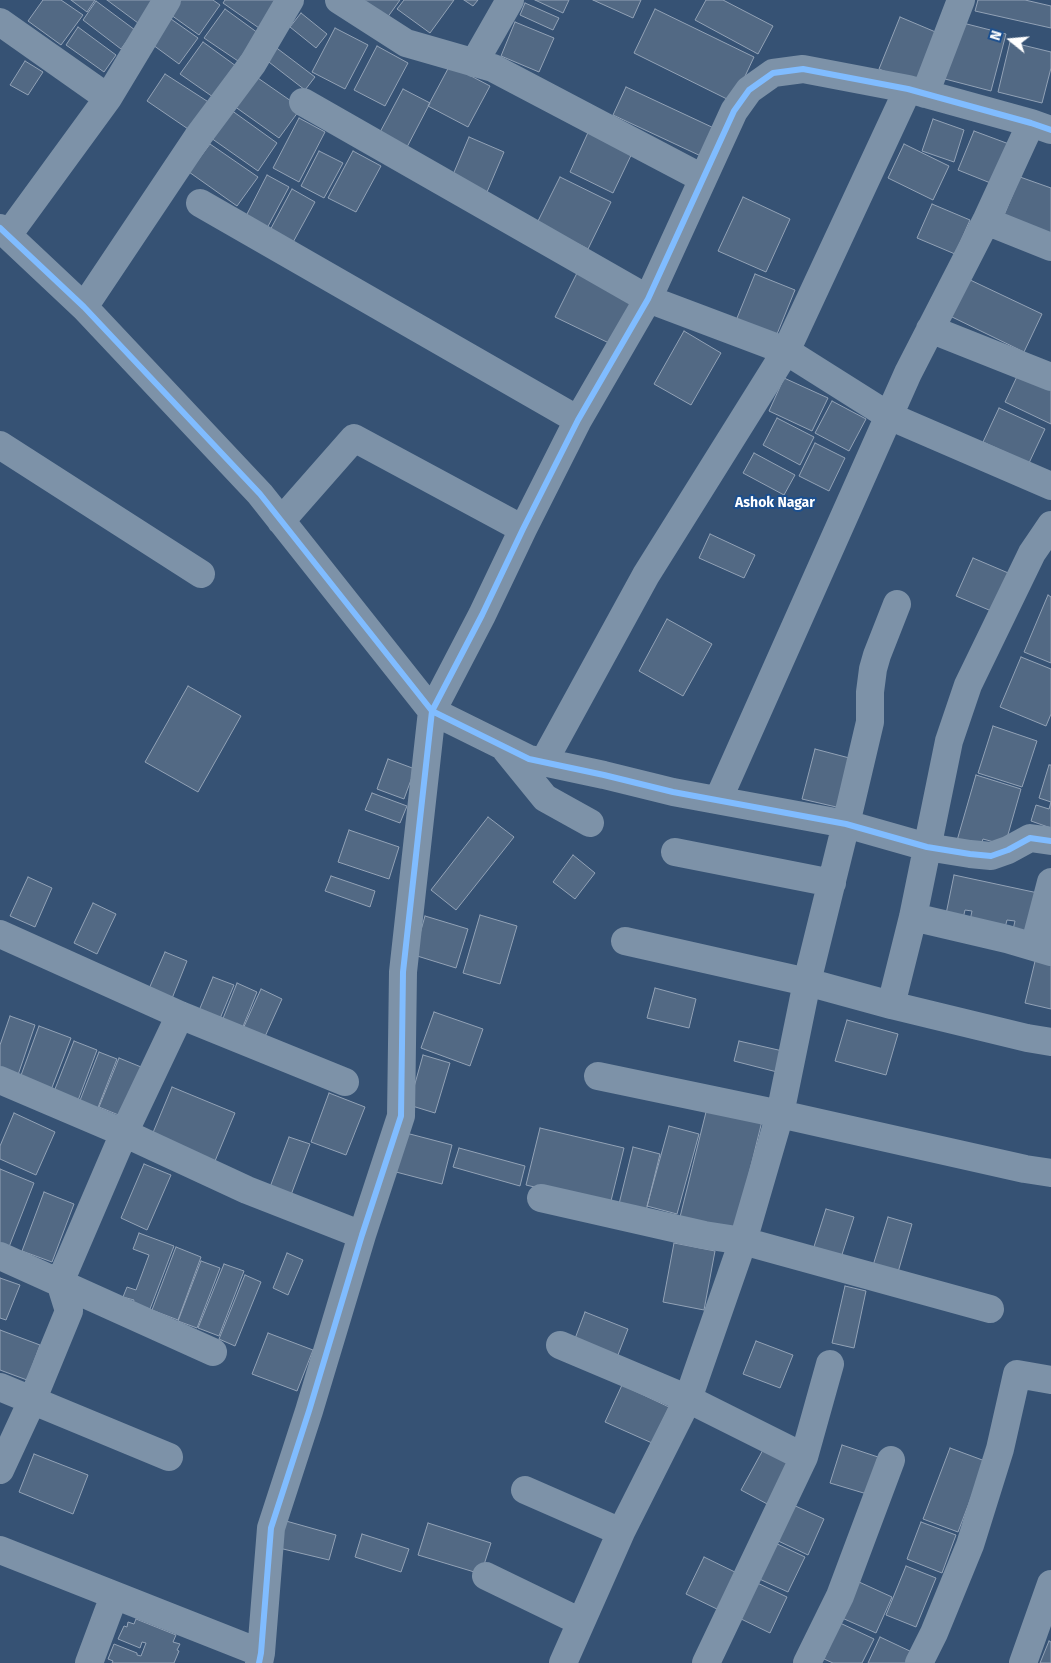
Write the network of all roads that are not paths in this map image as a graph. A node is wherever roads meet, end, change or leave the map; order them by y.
1 (167, 0) edge
2 (290, 0) edge
3 (339, 0) edge
4 (510, 0) edge
5 (961, 0) edge
6 (3, 31) edge
7 (474, 63) junction
8 (917, 92) junction
9 (108, 98) junction
10 (303, 102) dead end
11 (1041, 127) edge
12 (702, 178) junction
13 (200, 203) dead end
14 (986, 221) junction
15 (4, 232) edge
16 (1051, 247) edge
17 (648, 299) junction
18 (84, 307) junction
19 (930, 329) junction
20 (786, 351) junction
21 (1051, 377) edge
22 (889, 416) junction
23 (578, 420) junction
24 (0, 445) edge
25 (1051, 486) edge
26 (281, 521) junction
27 (1051, 524) edge
28 (523, 529) junction
29 (201, 574) dead end
30 (897, 604) dead end
31 (432, 711) junction
32 (502, 746) junction
33 (543, 763) junction
34 (718, 800) junction
35 (590, 823) dead end
36 (846, 824) junction
37 (1051, 841) edge
38 (927, 847) junction
39 (675, 852) dead end
40 (1051, 882) edge
41 (832, 884) junction
42 (913, 917) junction
43 (0, 934) edge
44 (625, 941) dead end
45 (1043, 950) edge
46 (806, 982) junction
47 (890, 1006) junction
48 (180, 1015) junction
49 (1051, 1042) edge
50 (598, 1076) dead end
51 (0, 1080) edge
52 (346, 1082) dead end
53 (780, 1114) junction
54 (124, 1133) junction
55 (1051, 1173) edge
56 (541, 1198) dead end
57 (362, 1235) junction
58 (744, 1241) junction
59 (0, 1256) edge
60 (60, 1282) junction
61 (990, 1308) dead end
62 (560, 1345) dead end
63 (213, 1352) dead end
64 (830, 1364) dead end
65 (1051, 1380) edge
66 (0, 1387) edge
67 (688, 1399) junction
68 (32, 1400) junction
69 (169, 1456) dead end
70 (804, 1457) junction
71 (891, 1460) dead end
72 (0, 1470) edge
73 (525, 1490) dead end
74 (621, 1532) junction
75 (0, 1550) edge
76 (486, 1576) dead end
77 (1051, 1584) edge
78 (114, 1596) junction
79 (581, 1622) junction
80 (260, 1658) edge
81 (89, 1663) edge
82 (562, 1663) edge
83 (706, 1663) edge
84 (807, 1663) edge
85 (919, 1663) edge
86 (1023, 1663) edge

1 - 9 street
2 - 18 street
3 - 7 street
4 - 7 street
5 - 8 street
6 - 9 street
7 - 12 street
8 - 11 street
8 - 12 street
8 - 20 street
9 - 15 street
10 - 17 street
11 - 14 street
12 - 17 street
13 - 23 street
14 - 16 street
14 - 19 street
15 - 18 street
17 - 20 street
17 - 23 street
18 - 26 street
19 - 21 street
19 - 22 street
20 - 22 street
20 - 33 street
22 - 25 street
22 - 34 street
23 - 28 street
24 - 29 street
26 - 28 street
26 - 31 street
27 - 38 street
28 - 31 street
30 - 36 street
31 - 32 street
31 - 57 street
32 - 33 street
32 - 35 street
33 - 34 street
34 - 36 street
36 - 38 street
36 - 41 street
37 - 38 street
38 - 42 street
39 - 41 street
40 - 45 street
41 - 46 street
42 - 45 street
42 - 47 street
43 - 48 street
44 - 46 street
46 - 47 street
46 - 53 street
47 - 49 street
48 - 52 street
48 - 54 street
50 - 53 street
51 - 54 street
53 - 55 street
53 - 58 street
54 - 57 street
54 - 60 street
56 - 58 street
57 - 80 street
58 - 61 street
58 - 67 street
59 - 60 street
60 - 63 street
60 - 68 street
62 - 67 street
64 - 70 street
65 - 85 street
66 - 68 street
67 - 70 street
67 - 74 street
68 - 69 street
68 - 72 street
70 - 83 street
71 - 84 street
73 - 74 street
74 - 79 street
75 - 78 street
76 - 79 street
77 - 86 street
78 - 80 street
78 - 81 street
79 - 82 street

